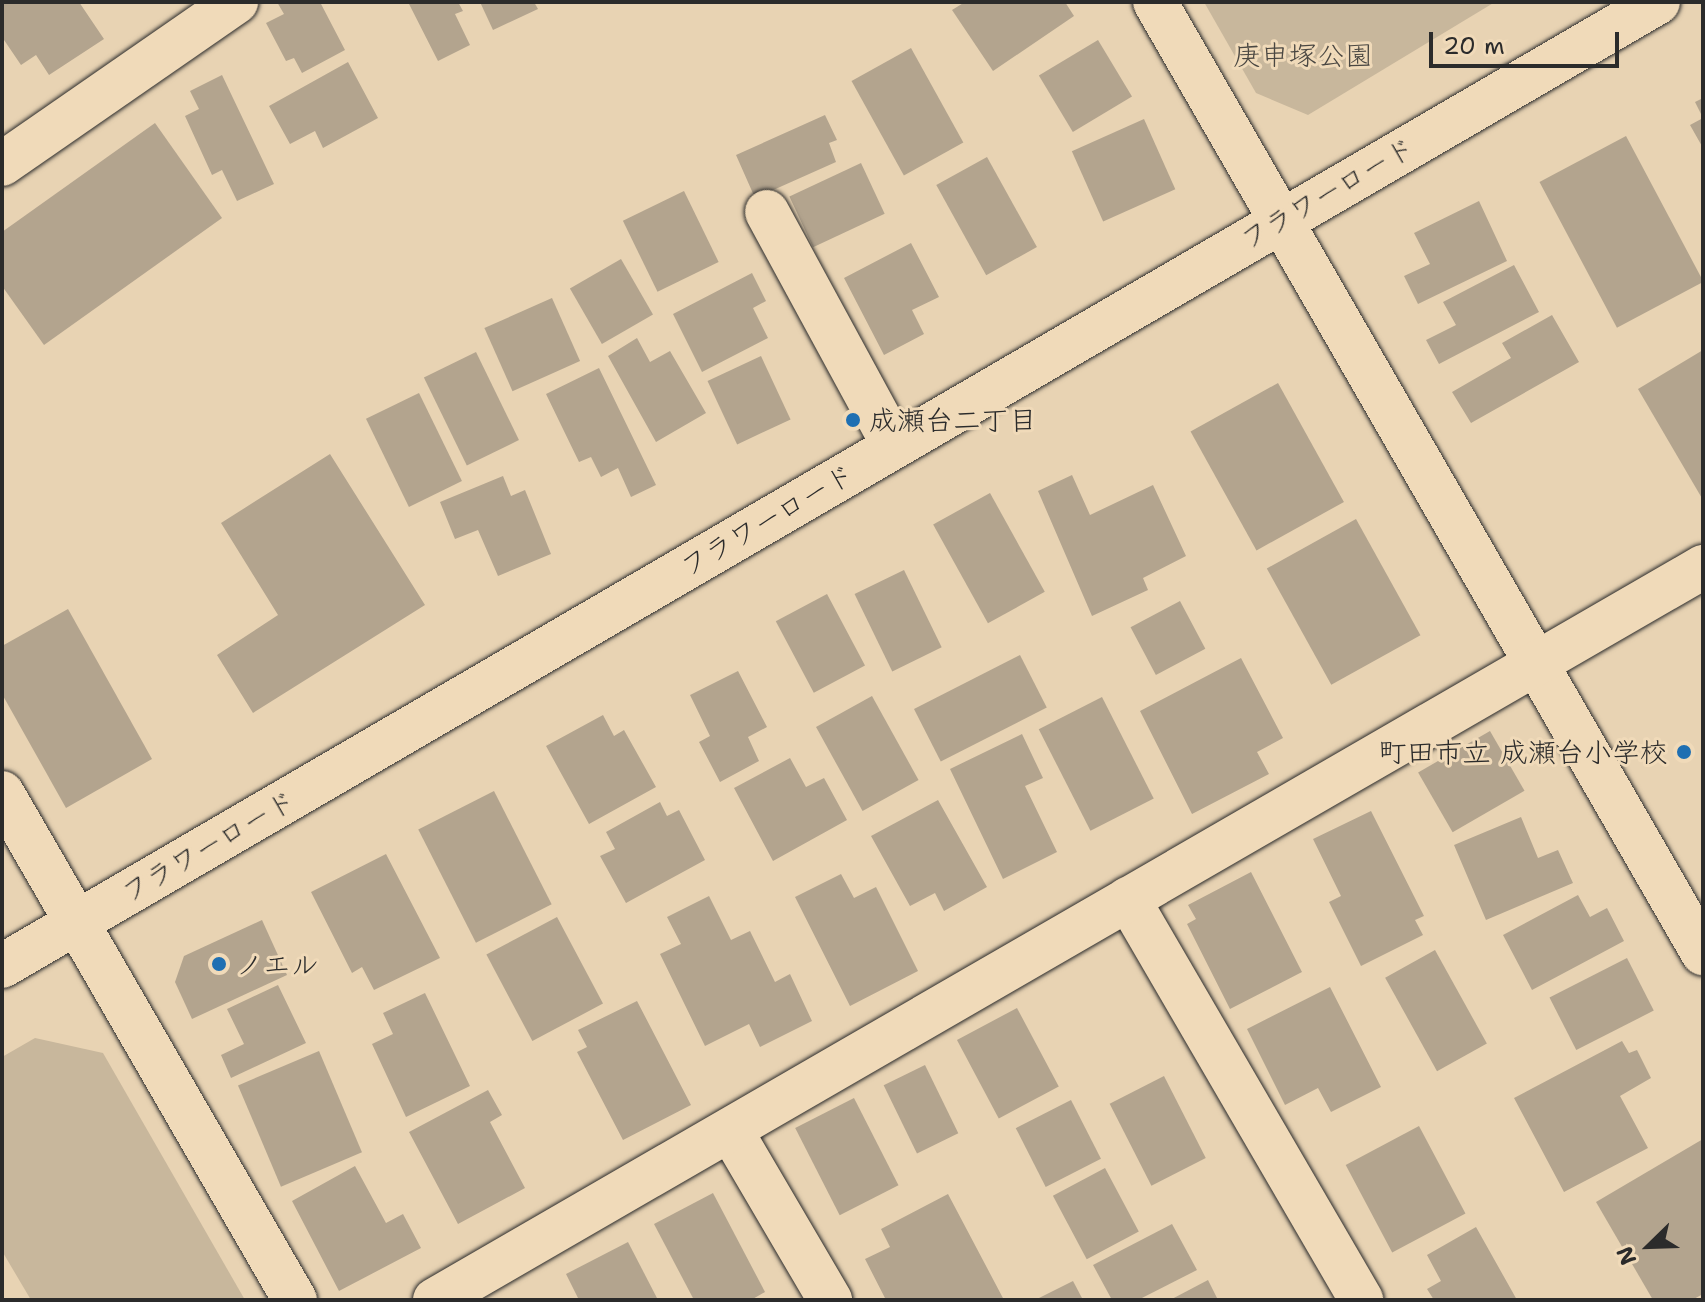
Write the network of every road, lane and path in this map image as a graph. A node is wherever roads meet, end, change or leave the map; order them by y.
1 (236, 2) edge
2 (1155, 2) edge
3 (1658, 2) edge
4 (2, 164) edge
5 (767, 212) dead end
6 (1279, 221) junction
7 (894, 446) junction
8 (1703, 567) edge
9 (1534, 664) junction
10 (2, 793) edge
11 (1128, 899) junction
12 (78, 922) junction
13 (1703, 953) edge
14 (2, 966) edge
15 (731, 1131) junction
16 (295, 1300) edge
17 (435, 1300) edge
18 (830, 1300) edge
19 (1361, 1300) edge

1 - 4 street
2 - 6 street
3 - 6 street, フラワーロード
5 - 7 street
6 - 7 street, フラワーロード
6 - 9 street
7 - 12 street, フラワーロード
8 - 9 street
9 - 11 street
9 - 13 street
10 - 12 street
11 - 15 street
11 - 19 street
12 - 14 street, フラワーロード
12 - 16 street
15 - 17 street
15 - 18 street

